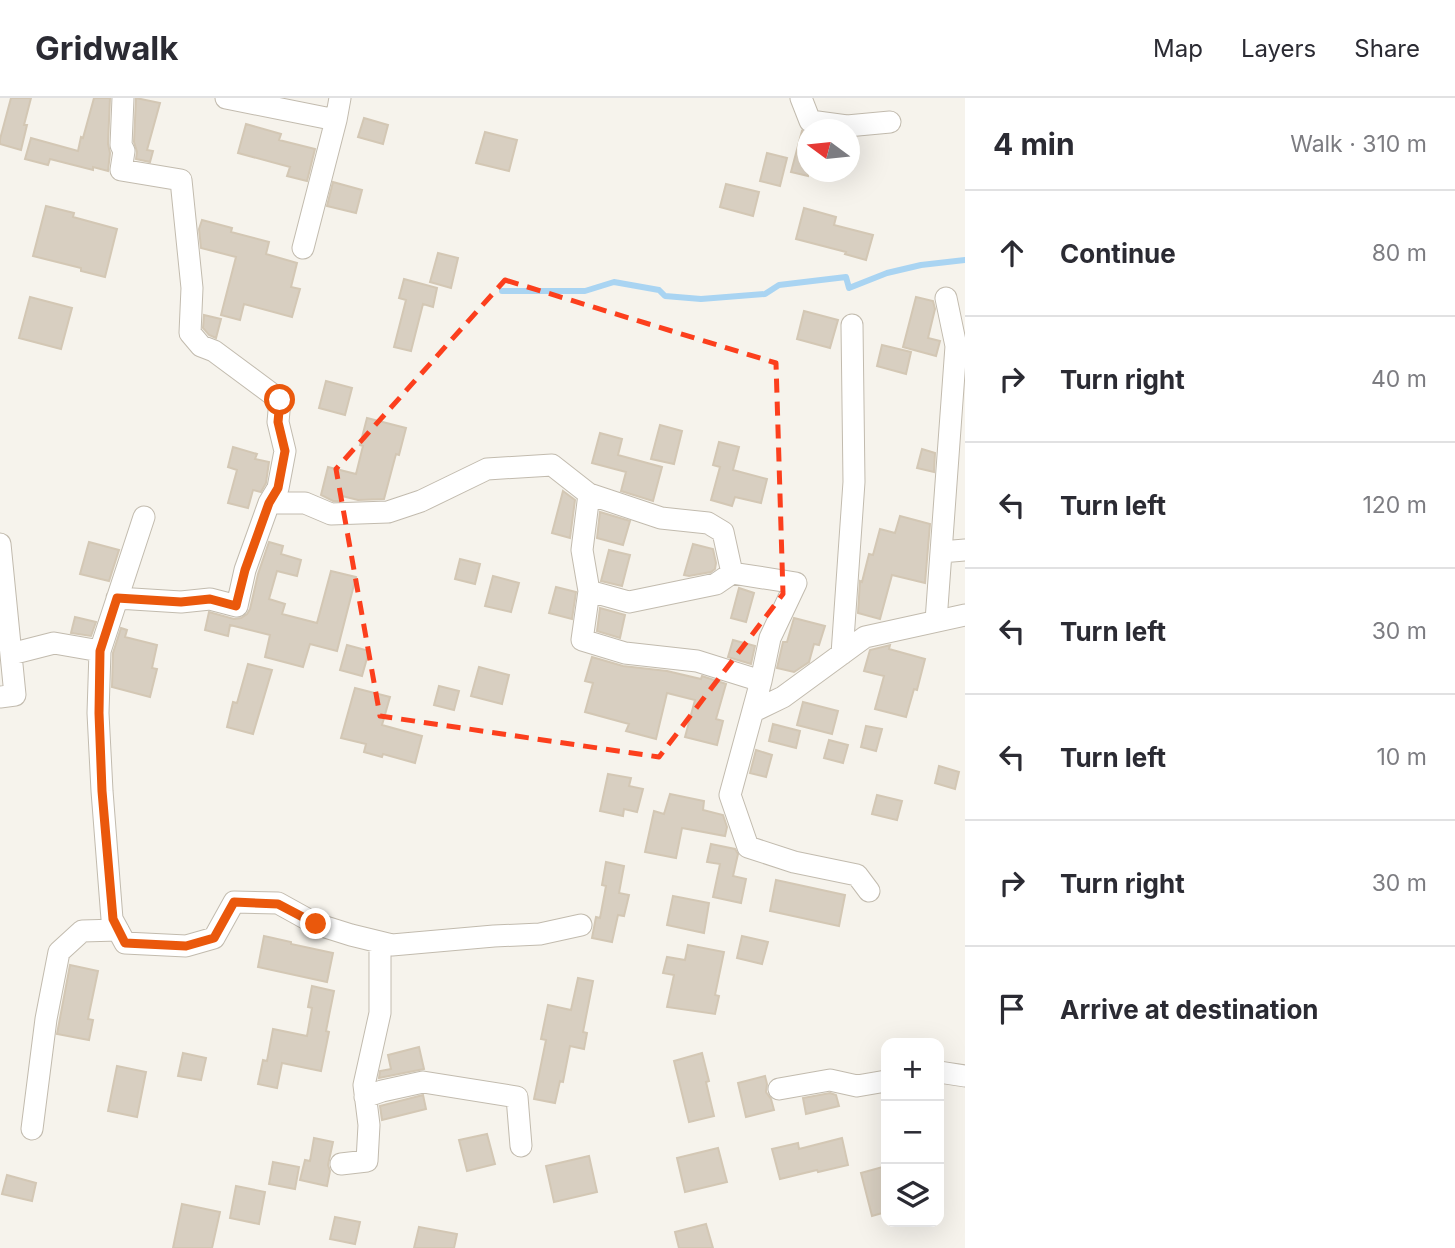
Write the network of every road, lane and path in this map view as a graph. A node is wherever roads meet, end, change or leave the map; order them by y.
1 (123, 98) edge
2 (226, 98) edge
3 (340, 98) edge
4 (801, 98) edge
5 (336, 120) junction
6 (890, 122) dead end
7 (303, 248) dead end
8 (946, 298) dead end
9 (852, 325) dead end
10 (959, 325) edge
11 (589, 494) junction
12 (269, 503) junction
13 (144, 517) dead end
14 (0, 544) edge
15 (965, 551) edge
16 (941, 552) junction
17 (732, 573) junction
18 (589, 590) junction
19 (117, 598) junction
20 (965, 615) edge
21 (936, 621) junction
22 (100, 651) junction
23 (11, 653) junction
24 (842, 654) junction
25 (761, 681) junction
26 (0, 698) edge
27 (754, 711) junction
28 (869, 891) dead end
29 (581, 925) dead end
30 (118, 930) junction
31 (380, 942) junction
32 (944, 1073) edge
33 (965, 1076) edge
34 (881, 1082) edge
35 (779, 1089) dead end
36 (365, 1097) junction
37 (32, 1129) dead end
38 (521, 1146) dead end
39 (341, 1164) dead end

1 - 12 street
2 - 5 street
3 - 5 street
4 - 6 street
5 - 7 street
8 - 10 street
9 - 24 street
10 - 16 street
11 - 12 street
11 - 17 street
11 - 18 street
12 - 19 street
13 - 19 street
14 - 23 street
15 - 16 street
16 - 21 street
17 - 18 street
17 - 25 street
18 - 25 street
19 - 22 street
20 - 21 street
21 - 24 street
22 - 23 street
22 - 30 street
23 - 26 street
24 - 27 street
25 - 27 street
27 - 28 street
29 - 31 street
30 - 31 street
30 - 37 street
31 - 36 street
32 - 33 street
34 - 35 street
36 - 38 street
36 - 39 street

